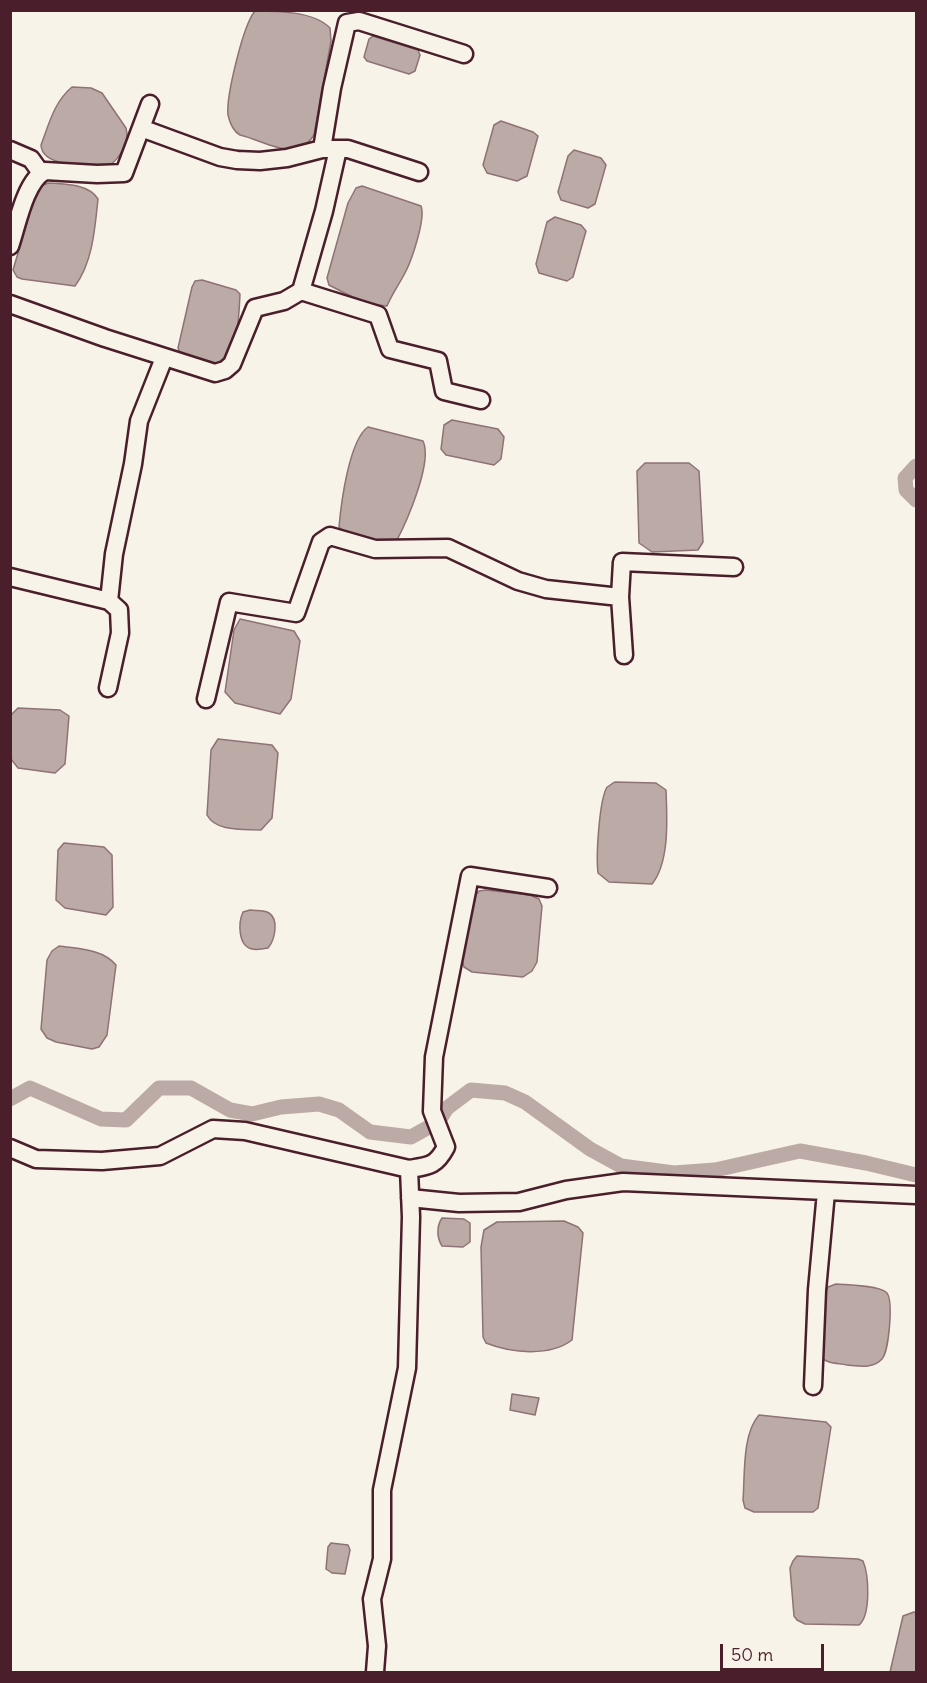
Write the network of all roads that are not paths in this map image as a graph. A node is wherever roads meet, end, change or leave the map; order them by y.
1 (361, 16) edge
2 (464, 54) dead end
3 (150, 104) dead end
4 (141, 128) junction
5 (330, 149) junction
6 (10, 150) edge
7 (418, 172) dead end
8 (41, 173) junction
9 (10, 246) edge
10 (301, 291) junction
11 (10, 304) edge
12 (164, 358) junction
13 (481, 400) dead end
14 (734, 567) dead end
15 (10, 577) edge
16 (620, 597) junction
17 (109, 601) junction
18 (624, 655) dead end
19 (108, 688) dead end
20 (206, 699) dead end
21 (548, 888) dead end
22 (10, 1148) edge
23 (409, 1169) junction
24 (826, 1192) junction
25 (916, 1196) edge
26 (410, 1198) junction
27 (813, 1386) dead end
28 (375, 1672) edge

1 - 2 street
1 - 5 street
3 - 4 street
4 - 5 street
4 - 8 street
5 - 7 street
5 - 10 street
6 - 8 street
8 - 9 street
10 - 12 street
10 - 13 street
11 - 12 street
12 - 17 street
14 - 16 street
15 - 17 street
16 - 18 street
16 - 20 street
17 - 19 street
21 - 23 street
22 - 23 street
23 - 26 street
24 - 25 street
24 - 26 street
24 - 27 street
26 - 28 street

